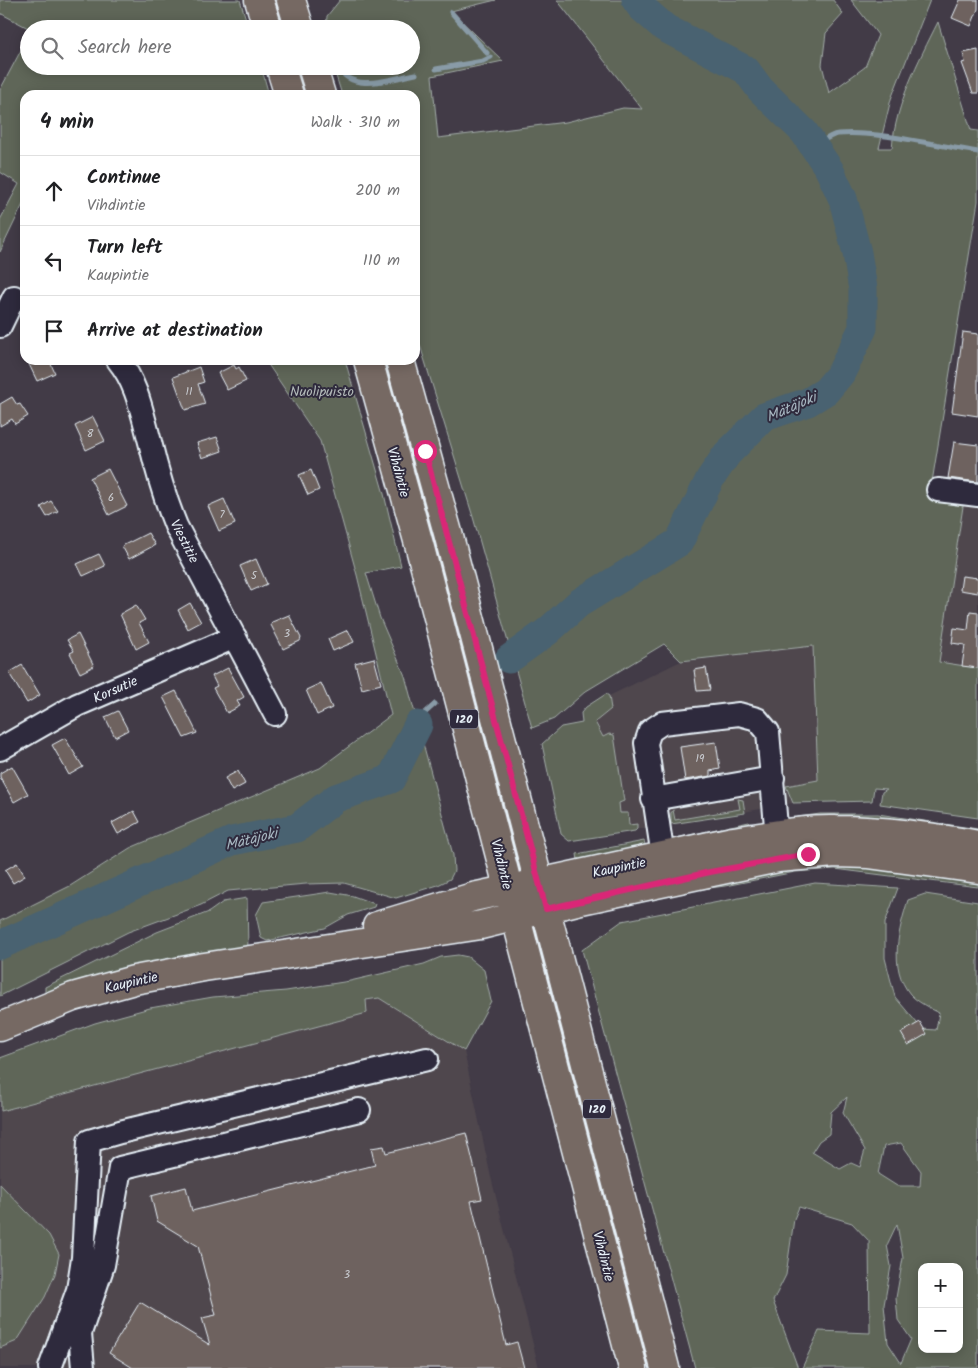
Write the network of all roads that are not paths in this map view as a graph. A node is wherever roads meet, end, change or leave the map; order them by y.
1 (259, 0) edge
2 (291, 0) edge
3 (265, 20) edge
4 (297, 20) edge
5 (283, 75) edge
6 (315, 75) edge
7 (287, 90) edge
8 (319, 90) edge
9 (13, 296) edge
10 (0, 326) edge
11 (121, 365) edge
12 (369, 365) edge
13 (401, 365) edge
14 (938, 490) dead end
15 (978, 495) edge
16 (235, 637) junction
17 (275, 714) dead end
18 (0, 749) edge
19 (773, 778) junction
20 (653, 799) junction
21 (978, 844) edge
22 (777, 846) junction
23 (663, 857) junction
24 (978, 869) edge
25 (509, 890) junction
26 (542, 896) junction
27 (515, 916) junction
28 (267, 958) junction
29 (0, 1027) edge
30 (427, 1059) dead end
31 (359, 1110) dead end
32 (120, 1132) junction
33 (120, 1168) junction
34 (50, 1368) edge
35 (83, 1368) edge
36 (633, 1368) edge
37 (664, 1368) edge

1 - 3 main road
2 - 4 main road
5 - 7 main road
6 - 8 main road
9 - 10 street
11 - 16 street, Viestitie
12 - 25 main road, Vihdintie / 120
13 - 26 main road, 120
14 - 15 street
16 - 17 street, Viestitie
16 - 18 street, Korsutie
19 - 20 street
19 - 20 street
19 - 22 street
20 - 23 street
21 - 22 main road, Kaupintie
22 - 23 main road, Kaupintie
22 - 24 main road, Kaupintie
22 - 26 main road, Kaupintie
23 - 26 main road, Kaupintie
25 - 26 main road, Kaupintie
25 - 27 main road, Vihdintie / 120
25 - 28 main road, Kaupintie
26 - 27 main road, Kaupintie
26 - 37 main road, 120
27 - 28 main road, Kaupintie
27 - 36 main road, Vihdintie / 120
28 - 29 main road, Kaupintie
30 - 32 street
31 - 33 street
32 - 33 street
32 - 34 street
33 - 35 street

